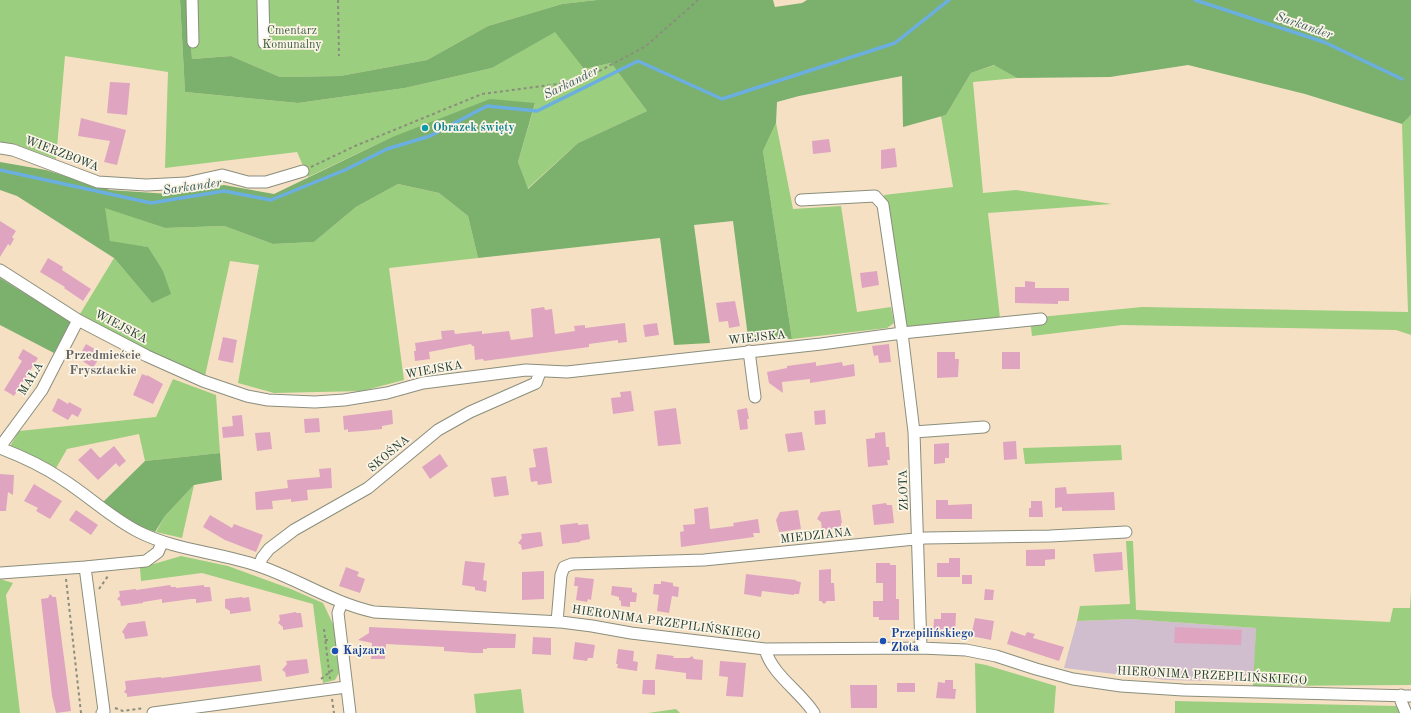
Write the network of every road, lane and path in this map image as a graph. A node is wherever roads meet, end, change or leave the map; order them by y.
1 (192, 0) edge
2 (263, 0) edge
3 (338, 0) edge
4 (698, 0) edge
5 (193, 42) dead end
6 (264, 43) dead end
7 (339, 56) dead end
8 (0, 148) edge
9 (303, 171) joint
10 (801, 200) dead end
11 (0, 270) edge
12 (1041, 319) dead end
13 (78, 320) junction
14 (902, 332) junction
15 (749, 351) junction
16 (540, 372) junction
17 (755, 398) dead end
18 (984, 427) dead end
19 (914, 432) junction
20 (0, 448) edge
21 (1126, 532) dead end
22 (919, 539) junction
23 (162, 542) junction
24 (259, 566) junction
25 (85, 567) junction
26 (65, 568) junction
27 (112, 571) dead end
28 (0, 573) edge
29 (95, 595) dead end
30 (342, 602) junction
31 (557, 622) junction
32 (324, 629) dead end
33 (333, 639) dead end
34 (325, 640) junction
35 (921, 648) junction
36 (765, 649) junction
37 (337, 666) dead end
38 (330, 672) junction
39 (319, 681) dead end
40 (346, 687) junction
41 (331, 690) junction
42 (1406, 696) edge
43 (106, 710) edge
44 (150, 710) edge
45 (81, 713) edge
46 (334, 713) edge
47 (350, 713) edge
48 (814, 713) edge
49 (1406, 713) edge

1 - 5 street
2 - 6 street
3 - 7 path
4 - 9 path
8 - 9 street, WIERZBOWA
10 - 14 street
11 - 13 street, WIEJSKA
12 - 14 street, WIEJSKA
13 - 16 street, WIEJSKA
13 - 20 street, MAŁA
14 - 15 street, WIEJSKA
14 - 19 street, ZŁOTA
15 - 16 street, WIEJSKA
15 - 17 street
16 - 24 street, SKOŚNA
18 - 19 street
19 - 22 street, ZŁOTA
20 - 23 street, HIERONIMA PRZEPILIŃSKIEGO
21 - 22 street, MIEDZIANA
22 - 31 street, MIEDZIANA
22 - 35 street, ZŁOTA
23 - 24 street, HIERONIMA PRZEPILIŃSKIEGO
23 - 25 street
24 - 30 street, HIERONIMA PRZEPILIŃSKIEGO
25 - 26 street
25 - 43 street
26 - 28 street
26 - 45 path
27 - 29 path
30 - 31 street, HIERONIMA PRZEPILIŃSKIEGO
30 - 40 street
31 - 36 street, HIERONIMA PRZEPILIŃSKIEGO
32 - 34 path
33 - 34 path
34 - 38 path
35 - 36 street, HIERONIMA PRZEPILIŃSKIEGO
35 - 42 street, HIERONIMA PRZEPILIŃSKIEGO
36 - 48 street
37 - 38 path
38 - 39 path
38 - 41 path
40 - 41 street
40 - 47 street
41 - 44 street
41 - 46 path
42 - 49 street
43 - 44 path

